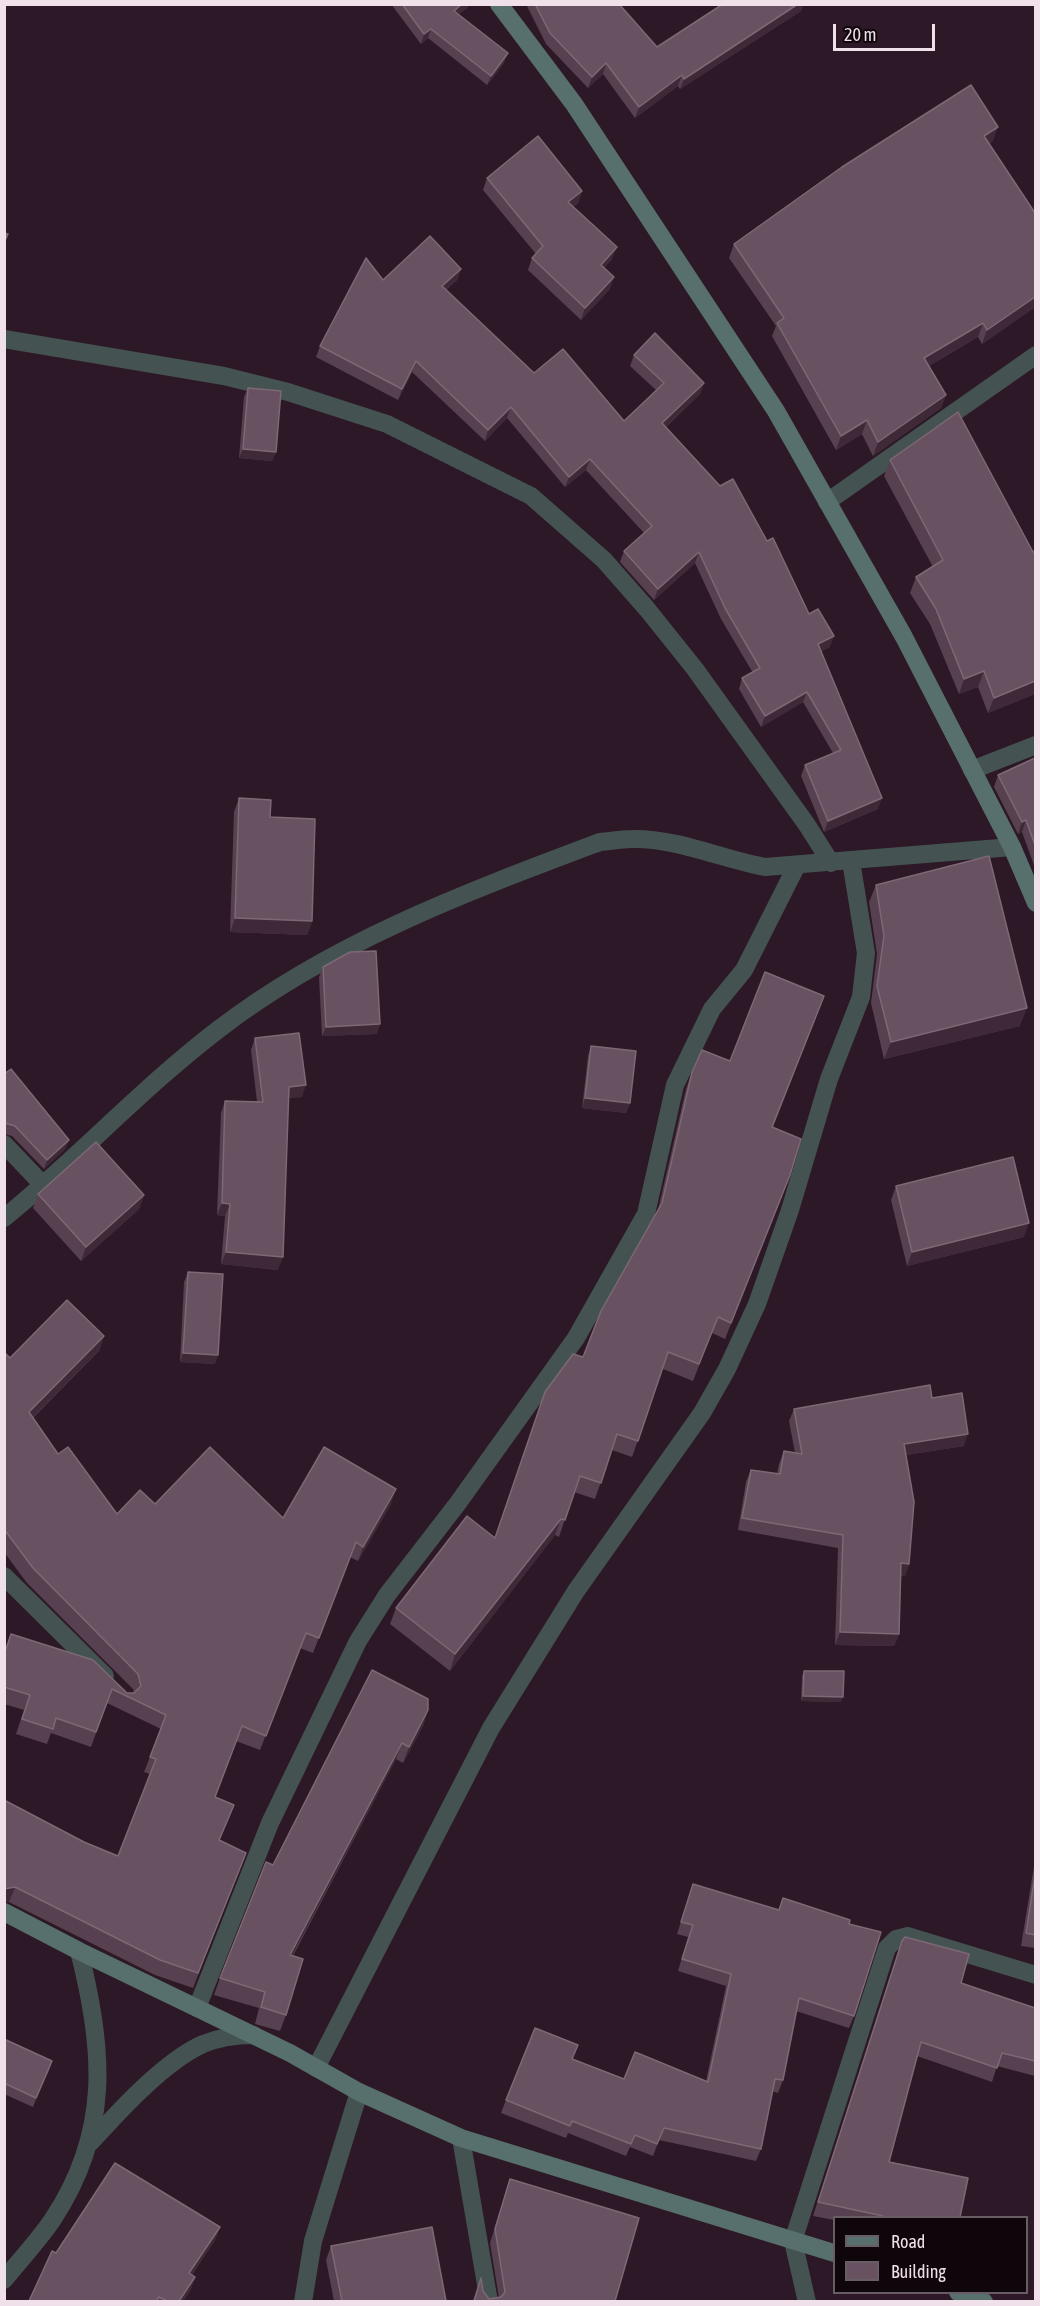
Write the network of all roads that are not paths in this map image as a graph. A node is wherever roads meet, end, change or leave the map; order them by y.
1 (499, 4) edge
2 (4, 339) edge
3 (1035, 355) edge
4 (827, 502) junction
5 (1035, 745) edge
6 (972, 770) junction
7 (1012, 847) junction
8 (851, 861) junction
9 (831, 863) junction
10 (796, 865) junction
11 (1035, 903) edge
12 (4, 1144) edge
13 (44, 1186) junction
14 (4, 1218) edge
15 (4, 1576) edge
16 (117, 1688) edge
17 (4, 1912) edge
18 (79, 1951) junction
19 (1035, 1975) edge
20 (197, 2008) junction
21 (254, 2035) junction
22 (316, 2068) junction
23 (360, 2092) junction
24 (461, 2138) junction
25 (90, 2143) junction
26 (793, 2241) junction
27 (833, 2253) edge
28 (4, 2280) edge
29 (964, 2294) edge
30 (303, 2301) edge
31 (489, 2301) edge
32 (807, 2301) edge
33 (984, 2301) edge

1 - 4 street
2 - 9 street
3 - 4 street
4 - 6 street
5 - 6 street
6 - 7 street
7 - 8 street
7 - 11 street
8 - 9 street
8 - 22 street
9 - 10 street
10 - 13 street
10 - 20 street
12 - 13 street
13 - 14 street
15 - 16 street
17 - 18 street
18 - 20 street
18 - 25 street
19 - 26 street
20 - 21 street
21 - 22 street
21 - 25 street
22 - 23 street
23 - 24 street
23 - 30 street
24 - 26 street
24 - 31 street
25 - 28 street
26 - 27 street
26 - 32 street
29 - 33 street

